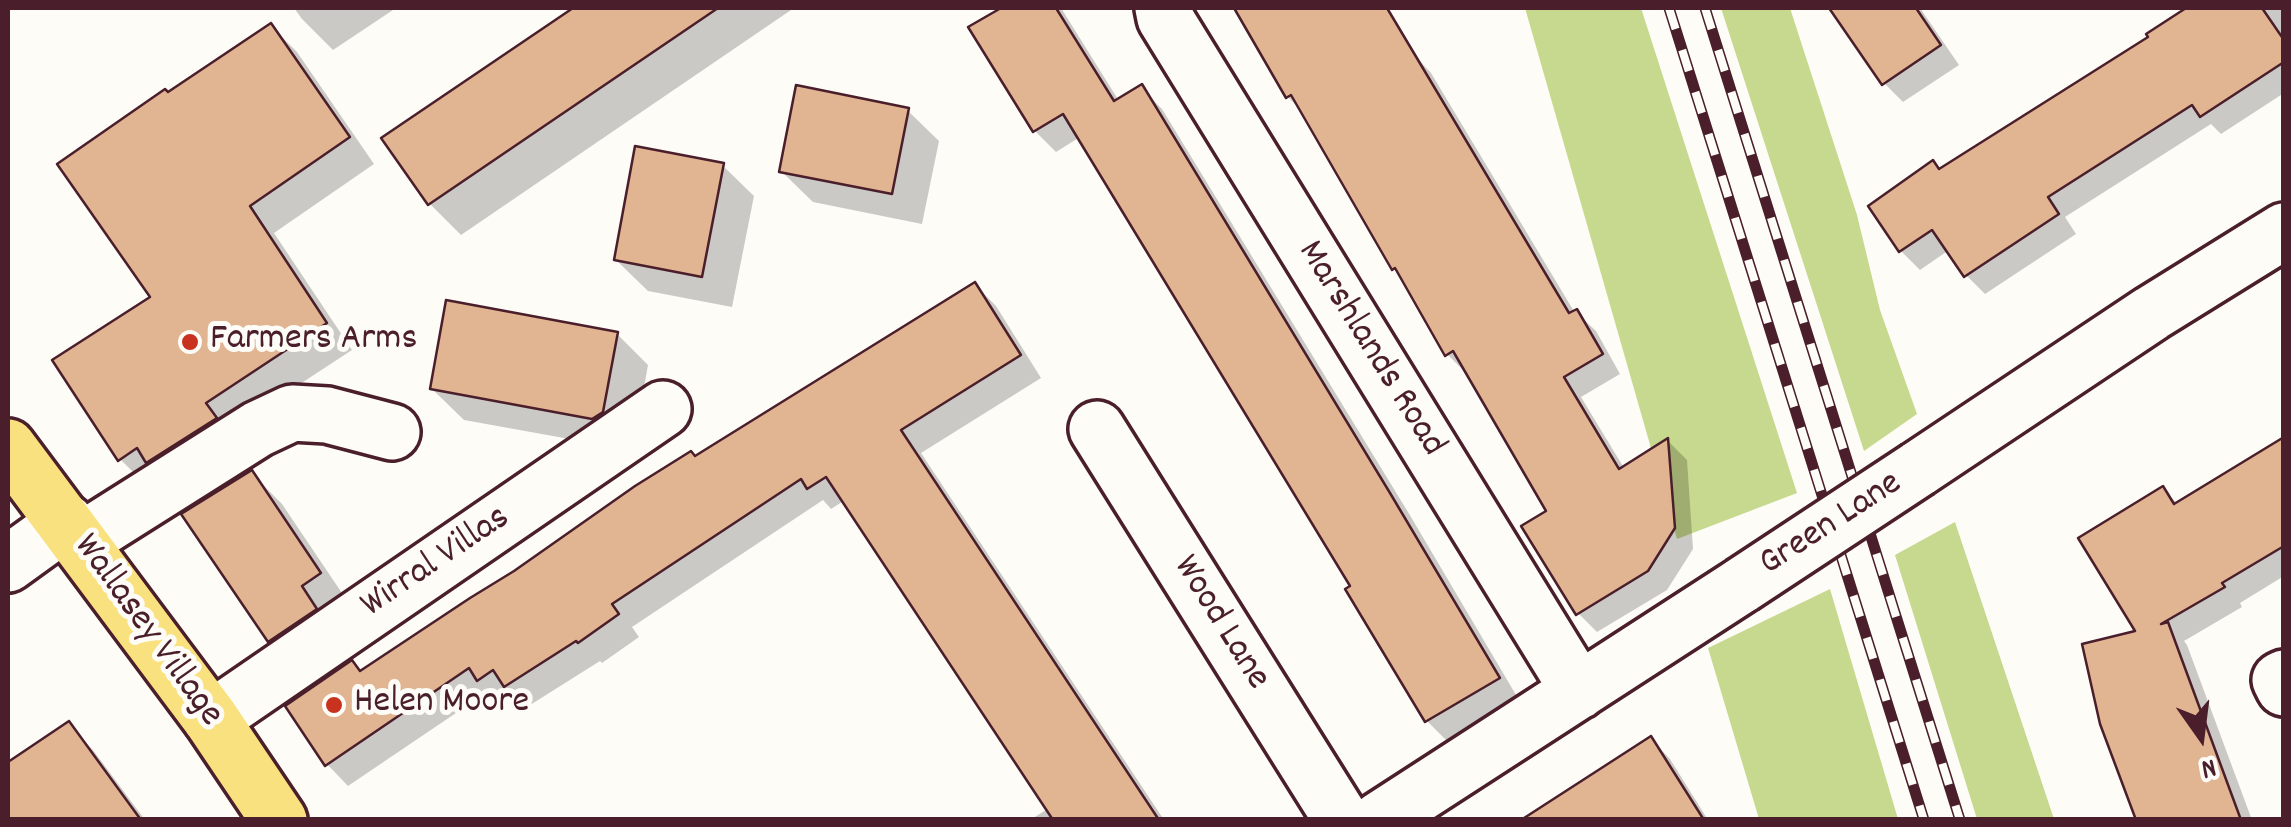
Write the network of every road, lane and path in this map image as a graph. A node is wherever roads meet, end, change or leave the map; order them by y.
1 (1163, 8) edge
2 (2284, 231) edge
3 (663, 409) dead end
4 (1097, 429) dead end
5 (392, 432) dead end
6 (8, 447) edge
7 (72, 532) junction
8 (8, 564) edge
9 (2284, 678) edge
10 (2284, 688) edge
11 (1579, 690) junction
12 (211, 720) junction
13 (279, 820) edge
14 (1342, 820) edge
15 (1379, 820) edge

1 - 11 street, Marshlands Road
2 - 11 street, Green Lane, bridge
3 - 12 street, Wirral Villas
4 - 14 street, Wood Lane
5 - 7 street
6 - 7 main road, Wallasey Village
7 - 8 street
7 - 12 main road, Wallasey Village
9 - 10 street
11 - 15 street, Green Lane
12 - 13 main road, Wallasey Village

